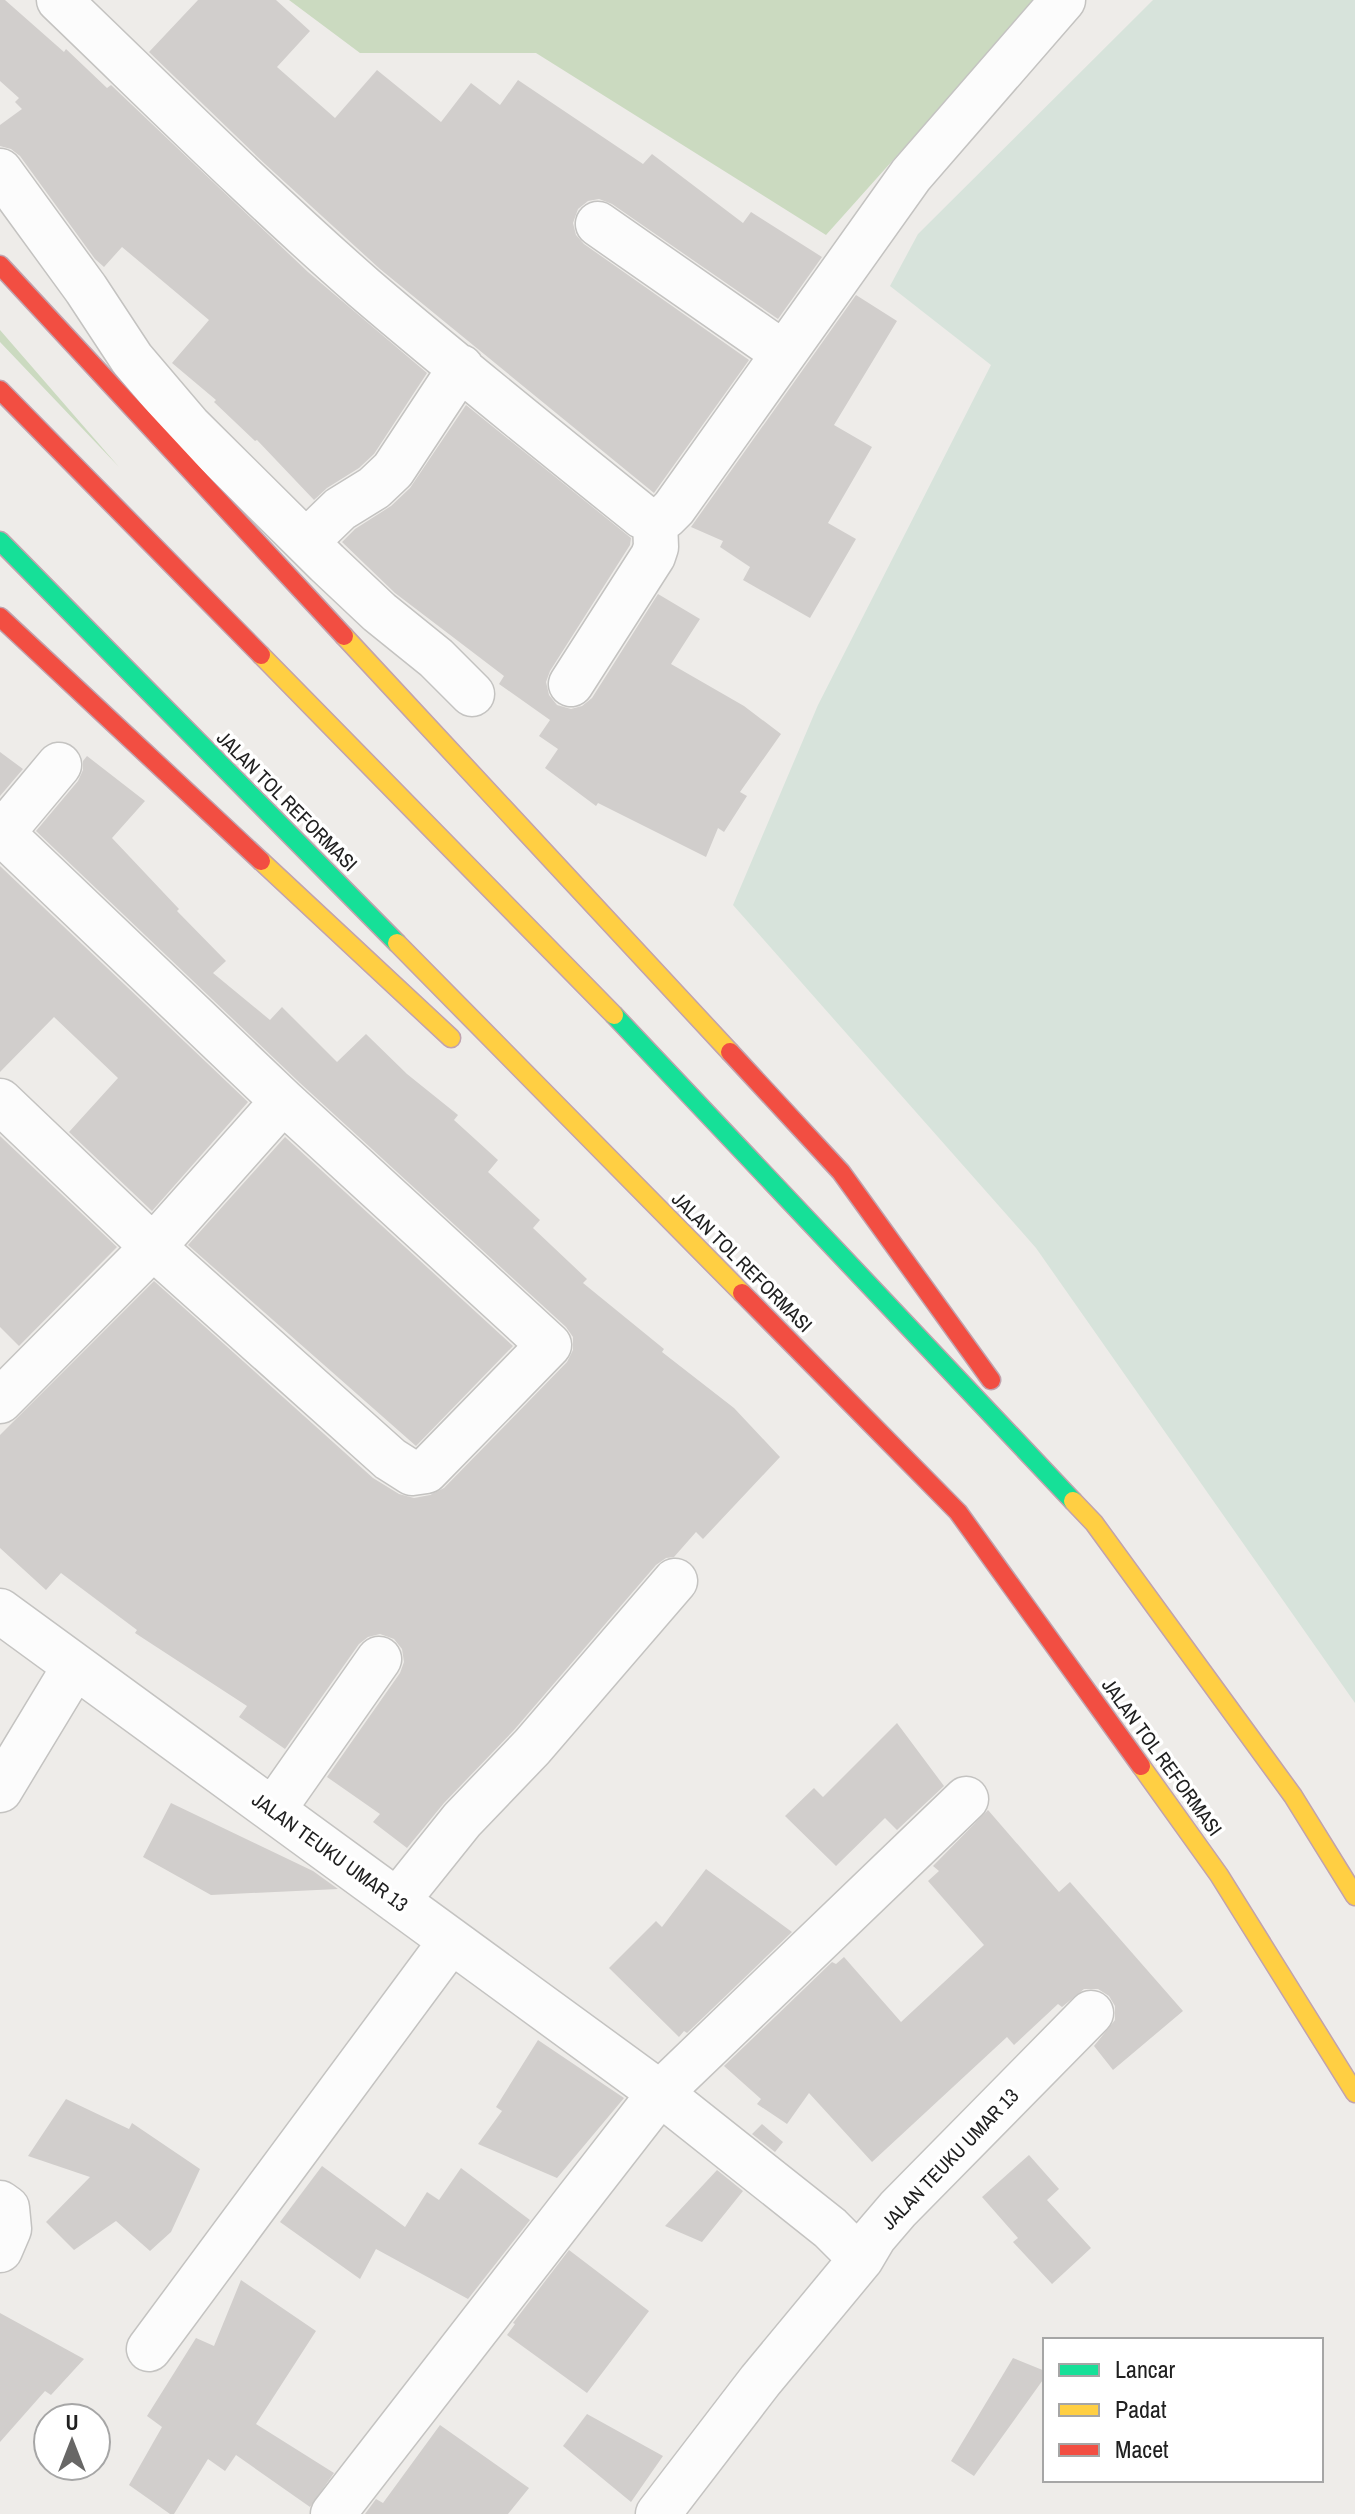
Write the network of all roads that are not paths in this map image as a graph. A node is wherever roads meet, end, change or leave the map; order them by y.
1 (59, 0) edge
2 (1063, 0) edge
3 (0, 171) edge
4 (598, 224) dead end
5 (0, 265) edge
6 (783, 353) junction
7 (461, 367) junction
8 (0, 390) edge
9 (655, 521) junction
10 (0, 541) edge
11 (306, 542) junction
12 (0, 617) edge
13 (571, 684) dead end
14 (472, 694) dead end
15 (59, 765) dead end
16 (1, 834) edge
17 (467, 1054) dead end
18 (0, 1101) edge
19 (283, 1101) junction
20 (631, 1206) dead end
21 (153, 1247) junction
22 (8, 1379) edge
23 (958, 1512) junction
24 (1094, 1523) junction
25 (675, 1581) dead end
26 (0, 1611) edge
27 (379, 1659) dead end
28 (75, 1666) junction
29 (0, 1790) edge
30 (966, 1799) dead end
31 (273, 1810) junction
32 (1355, 1896) edge
33 (397, 1901) junction
34 (451, 1941) junction
35 (1091, 2013) dead end
36 (660, 2093) junction
37 (1355, 2093) edge
38 (0, 2203) edge
39 (0, 2250) edge
40 (861, 2259) junction
41 (149, 2349) dead end
42 (333, 2514) edge
43 (658, 2514) edge

1 - 7 street
2 - 6 street
3 - 11 street
4 - 6 street
5 - 24 highway
6 - 9 street
7 - 9 street
7 - 11 street
8 - 24 highway
9 - 13 street
10 - 23 highway, JALAN TOL REFORMASI
11 - 14 street
12 - 17 highway
15 - 16 street
16 - 19 street
18 - 21 street
19 - 21 street
19 - 21 street
20 - 23 highway
21 - 22 street
23 - 37 highway, JALAN TOL REFORMASI
24 - 32 highway
25 - 33 street
26 - 28 street, JALAN TEUKU UMAR 13
27 - 31 street
28 - 29 street
28 - 31 street, JALAN TEUKU UMAR 13
30 - 36 street
31 - 33 street, JALAN TEUKU UMAR 13
33 - 34 street, JALAN TEUKU UMAR 13
34 - 36 street, JALAN TEUKU UMAR 13
34 - 41 street
35 - 40 street, JALAN TEUKU UMAR 13
36 - 40 street, JALAN TEUKU UMAR 13
36 - 42 street
38 - 39 street
40 - 43 street

